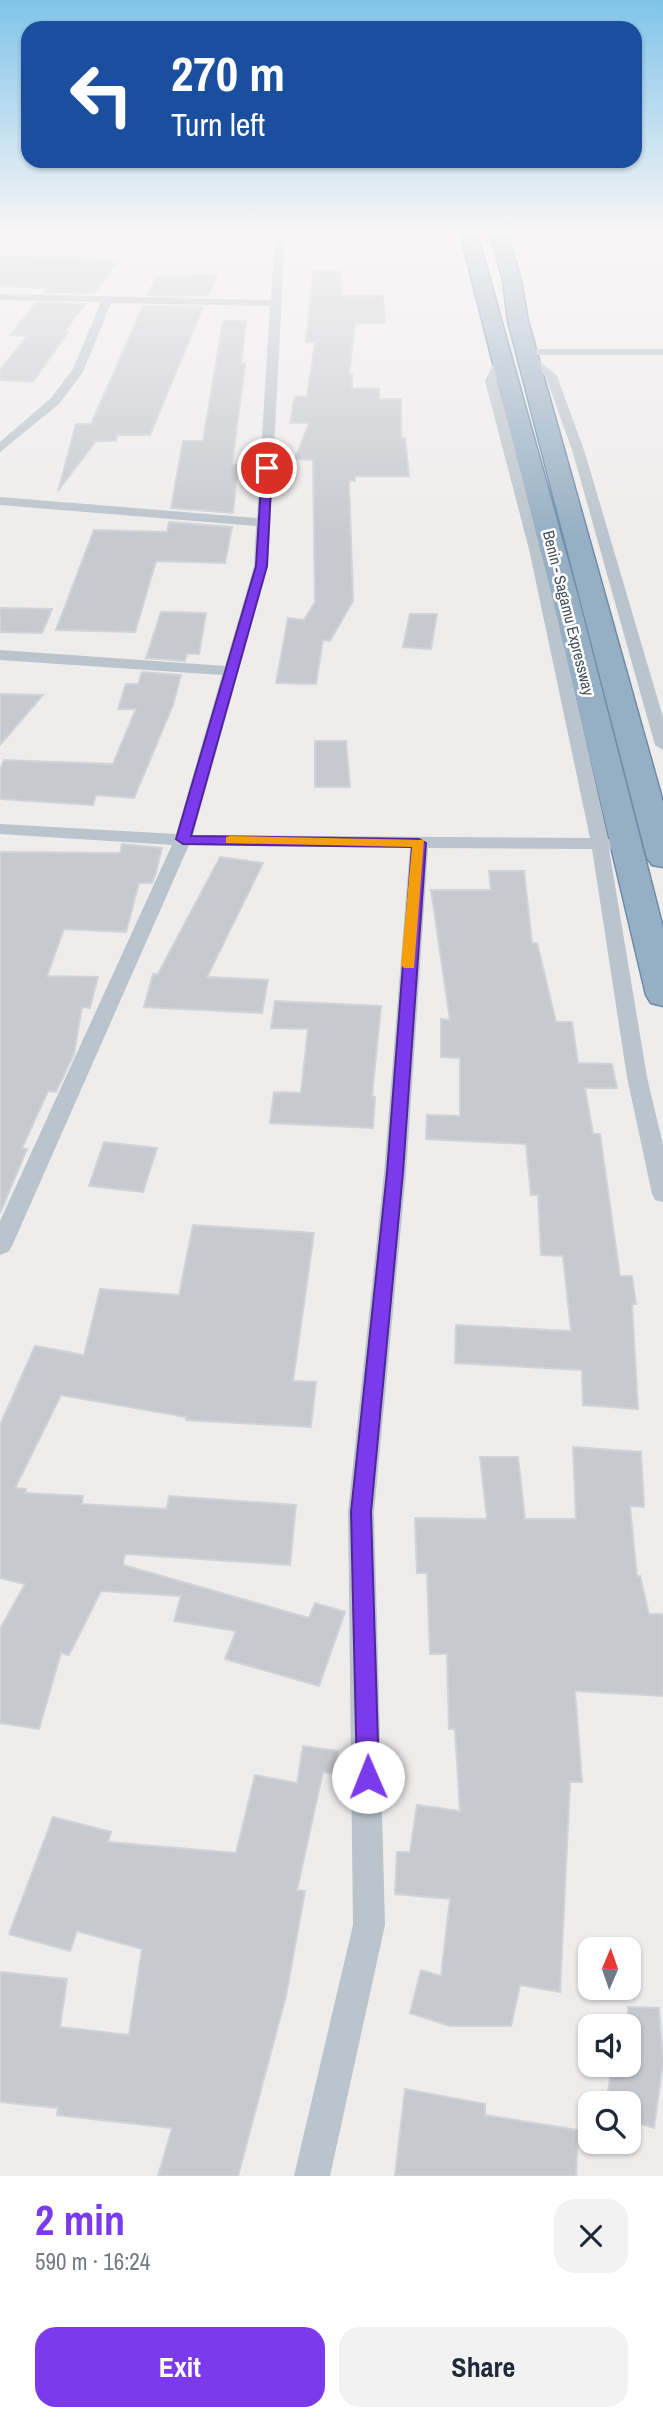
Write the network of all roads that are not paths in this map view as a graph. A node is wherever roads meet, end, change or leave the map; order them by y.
1 (93, 335) edge
2 (274, 335) edge
3 (495, 335) edge
4 (524, 335) edge
5 (663, 352) edge
6 (529, 355) junction
7 (0, 448) edge
8 (0, 501) edge
9 (264, 523) junction
10 (0, 656) edge
11 (230, 671) junction
12 (663, 745) edge
13 (0, 829) edge
14 (183, 839) junction
15 (419, 843) junction
16 (613, 844) junction
17 (663, 858) edge
18 (663, 995) edge
19 (663, 1194) edge
20 (0, 1246) edge
21 (312, 2176) edge

1 - 7 street
2 - 9 street
3 - 16 highway, Benin - Sagamu Expressway
4 - 6 highway
5 - 6 street
6 - 12 street
6 - 17 highway
8 - 9 street
9 - 11 street
10 - 11 street
11 - 14 street
13 - 14 street
14 - 15 street
14 - 20 street
15 - 16 street
15 - 21 street
16 - 18 highway, Benin - Sagamu Expressway
16 - 19 street

